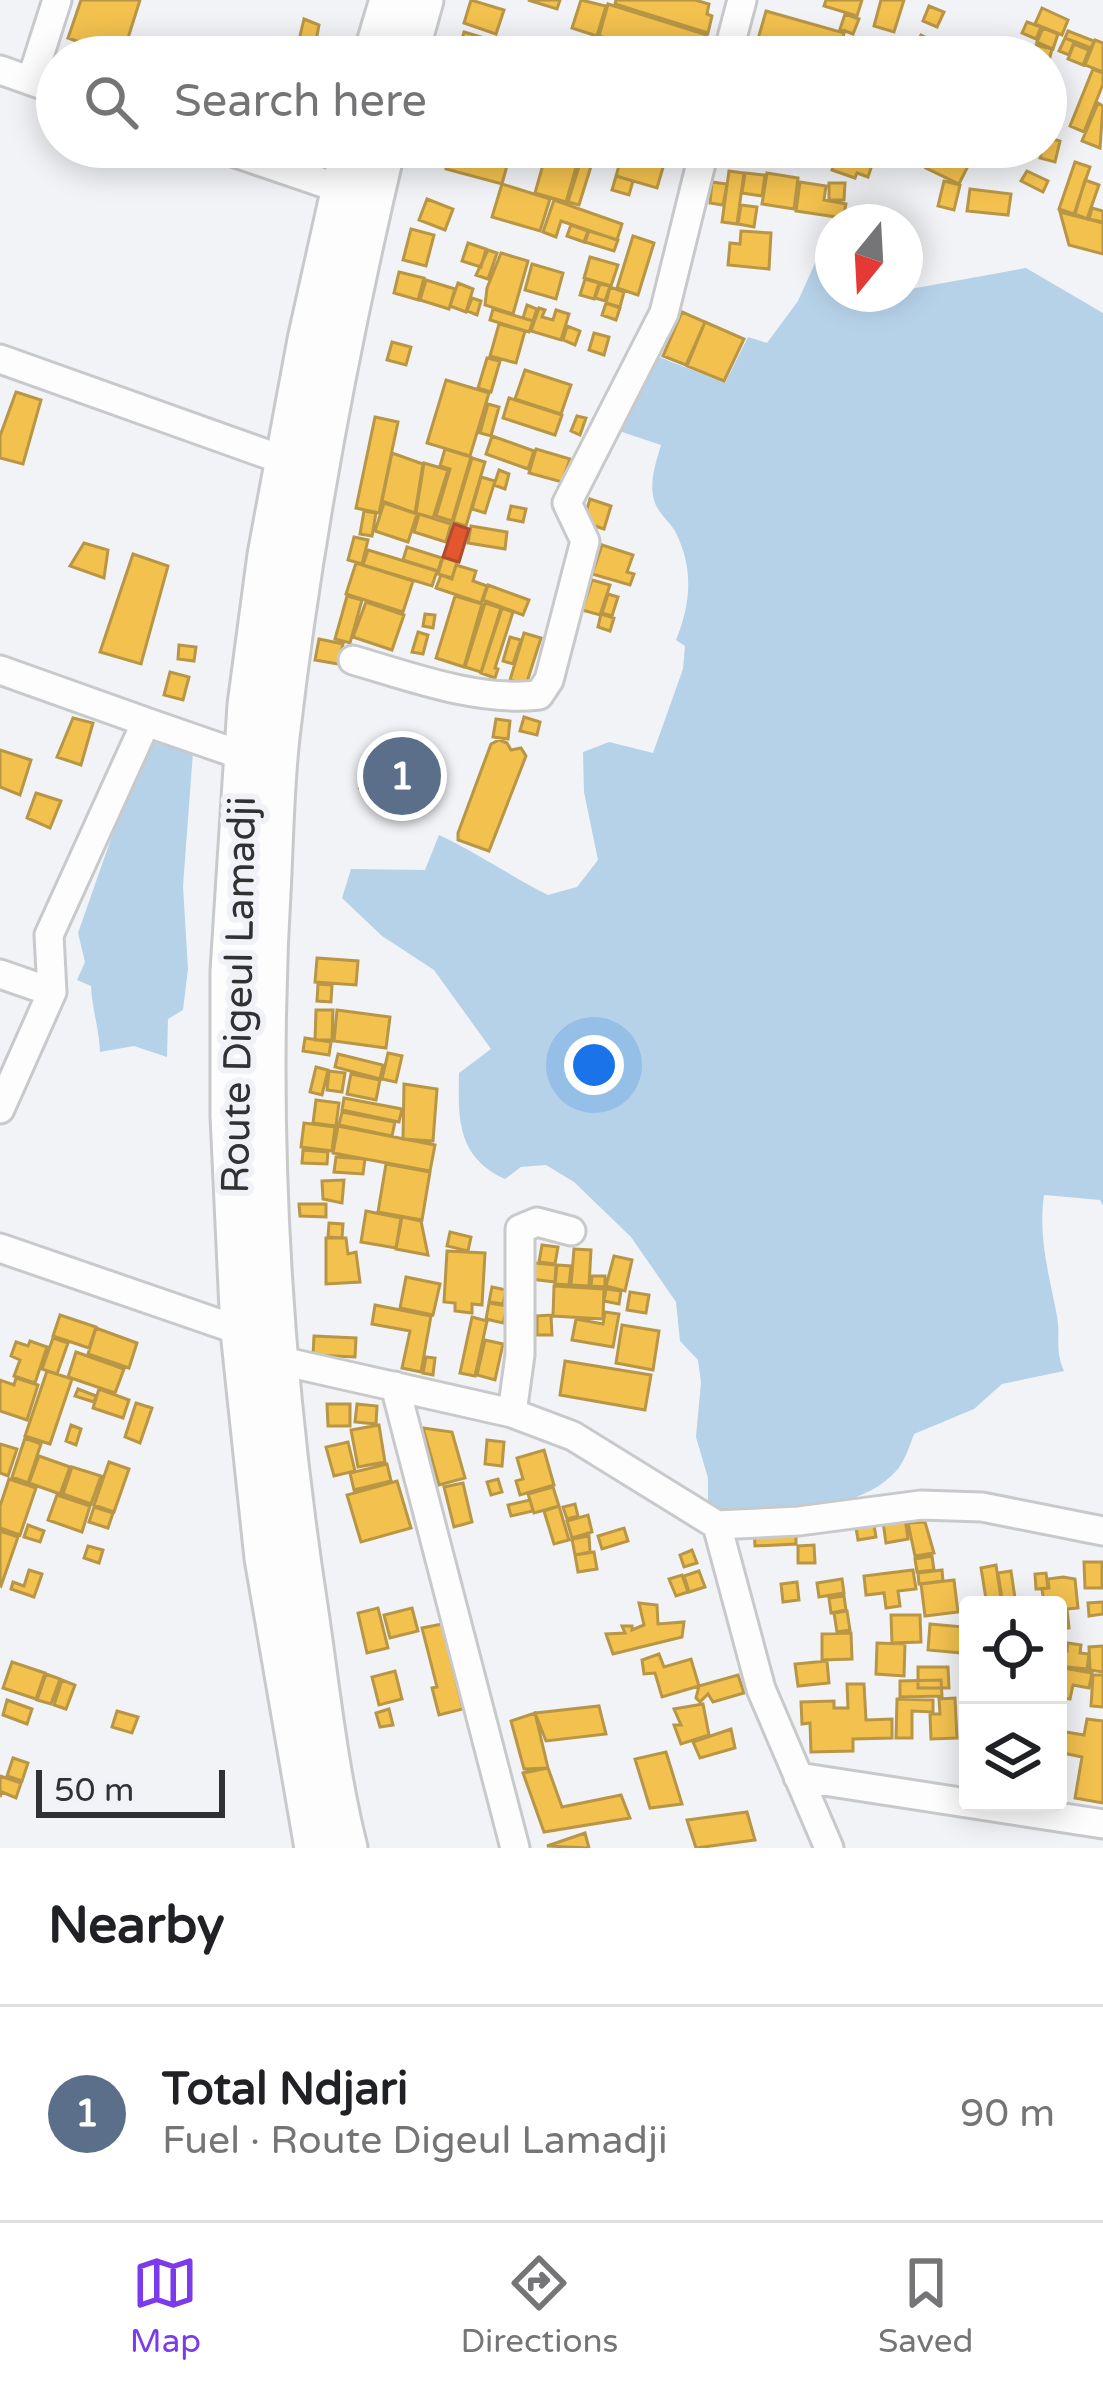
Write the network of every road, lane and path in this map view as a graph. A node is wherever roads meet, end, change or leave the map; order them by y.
1 (57, 0) edge
2 (390, 0) edge
3 (423, 0) edge
4 (742, 0) edge
5 (52, 36) edge
6 (379, 36) edge
7 (413, 36) edge
8 (733, 36) edge
9 (0, 70) edge
10 (36, 83) edge
11 (279, 168) edge
12 (346, 168) edge
13 (381, 168) edge
14 (699, 168) edge
15 (340, 189) junction
16 (0, 359) edge
17 (286, 461) junction
18 (353, 660) dead end
19 (0, 670) edge
20 (146, 722) junction
21 (244, 756) junction
22 (0, 974) edge
23 (52, 992) junction
24 (0, 1109) edge
25 (571, 1231) dead end
26 (0, 1248) edge
27 (241, 1331) junction
28 (277, 1360) junction
29 (394, 1386) junction
30 (512, 1413) junction
31 (717, 1525) junction
32 (1103, 1531) edge
33 (798, 1777) junction
34 (1103, 1824) edge
35 (315, 1848) edge
36 (347, 1848) edge
37 (515, 1848) edge
38 (830, 1848) edge

1 - 5 street
2 - 6 main road
3 - 7 main road
4 - 8 street
9 - 10 street
11 - 15 street
12 - 15 main road, Route Digeul Lamadji
13 - 28 main road
14 - 18 street
15 - 17 main road, Route Digeul Lamadji
16 - 17 street
17 - 21 main road, Route Digeul Lamadji
19 - 20 street
20 - 21 street
20 - 23 street
21 - 27 main road, Route Digeul Lamadji
22 - 23 street
23 - 24 street
25 - 30 street
26 - 27 street
27 - 35 main road, Route Digeul Lamadji
28 - 29 street
28 - 36 main road
29 - 30 street
29 - 37 street
30 - 31 street
31 - 32 street
31 - 33 street
33 - 34 street
33 - 38 street

